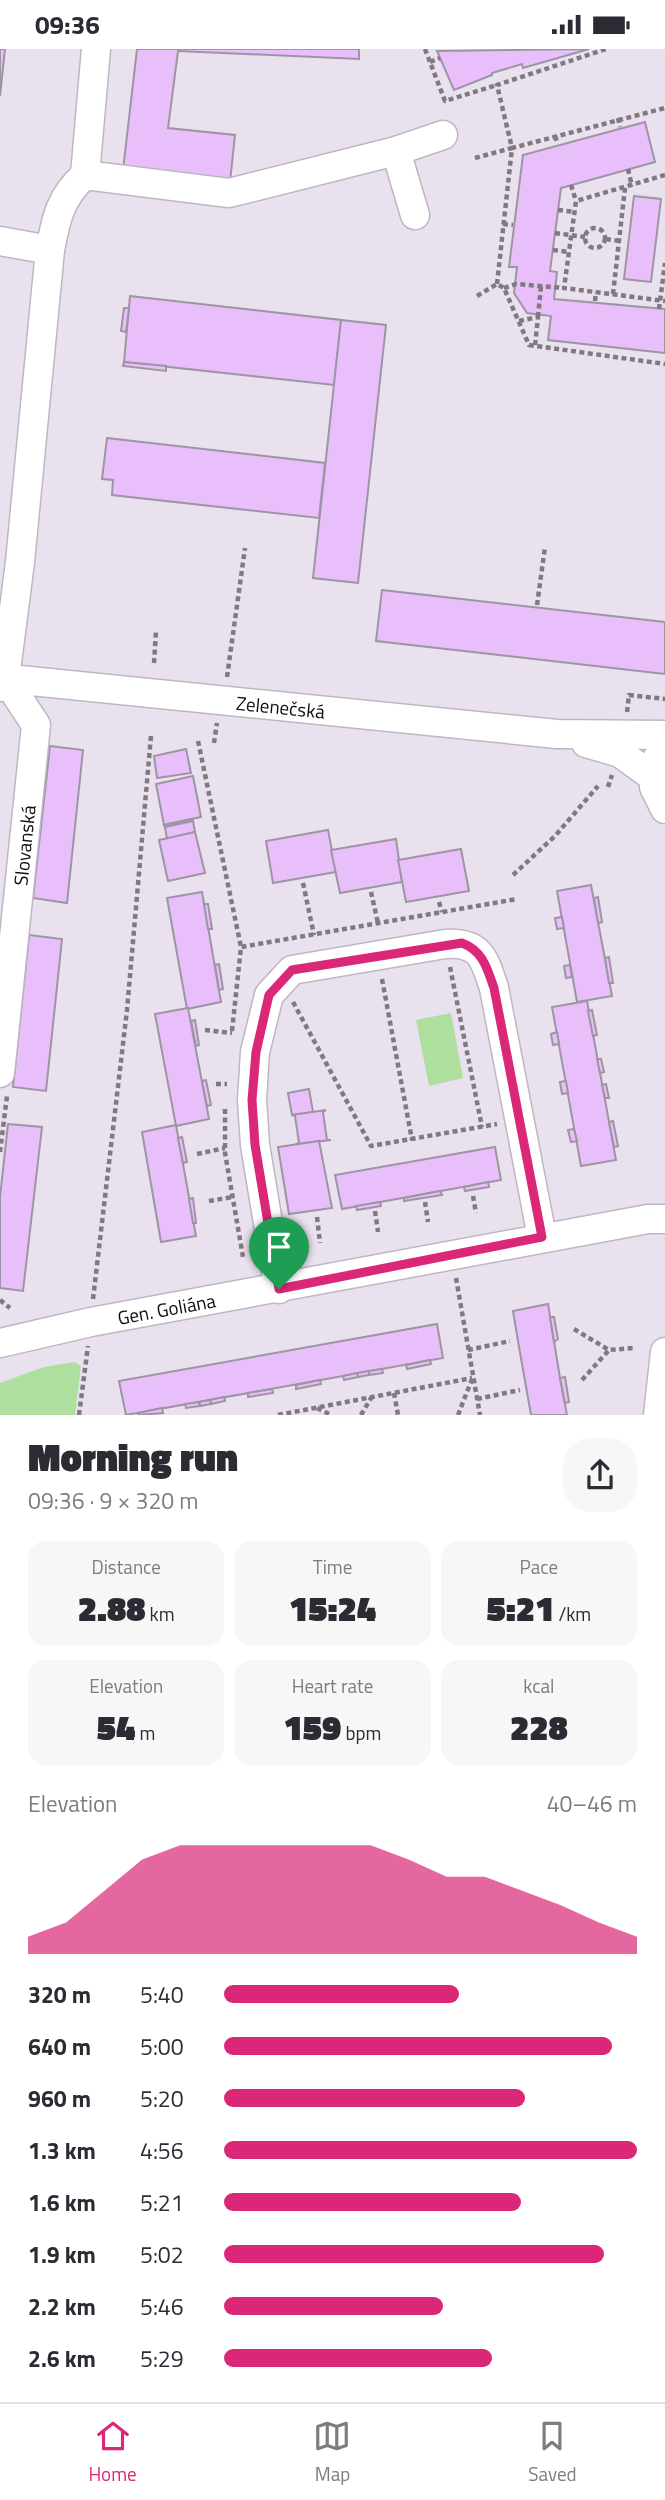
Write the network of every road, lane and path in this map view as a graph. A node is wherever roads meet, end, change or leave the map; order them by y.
1 (96, 49) edge
2 (425, 49) edge
3 (606, 49) edge
4 (440, 58) dead end
5 (430, 62) junction
6 (497, 85) junction
7 (665, 108) edge
8 (618, 118) junction
9 (620, 127) dead end
10 (443, 135) dead end
11 (555, 136) junction
12 (558, 144) dead end
13 (512, 148) junction
14 (396, 151) junction
15 (475, 158) dead end
16 (628, 169) dead end
17 (85, 175) junction
18 (665, 175) edge
19 (571, 185) dead end
20 (632, 186) junction
21 (625, 188) junction
22 (576, 201) junction
23 (558, 209) dead end
24 (575, 212) junction
25 (415, 215) dead end
26 (503, 224) junction
27 (513, 225) dead end
28 (555, 233) dead end
29 (571, 235) junction
30 (585, 237) junction
31 (606, 239) junction
32 (0, 241) edge
33 (620, 241) junction
34 (50, 250) junction
35 (553, 250) dead end
36 (569, 252) junction
37 (665, 263) edge
38 (497, 284) junction
39 (541, 286) junction
40 (504, 288) junction
41 (564, 288) junction
42 (596, 292) junction
43 (613, 294) junction
44 (477, 296) dead end
45 (663, 300) edge
46 (595, 301) dead end
47 (659, 309) dead end
48 (538, 317) junction
49 (519, 321) junction
50 (535, 346) junction
51 (665, 363) edge
52 (545, 547) dead end
53 (245, 548) dead end
54 (537, 605) dead end
55 (156, 631) dead end
56 (154, 663) dead end
57 (2, 681) edge
58 (629, 695) dead end
59 (665, 699) edge
60 (222, 701) junction
61 (557, 734) junction
62 (665, 735) edge
63 (151, 736) dead end
64 (198, 741) dead end
65 (214, 743) dead end
66 (665, 745) edge
67 (653, 777) junction
68 (598, 786) dead end
69 (665, 809) edge
70 (513, 876) dead end
71 (303, 883) dead end
72 (371, 892) dead end
73 (517, 899) dead end
74 (439, 902) dead end
75 (442, 912) junction
76 (378, 923) junction
77 (314, 935) junction
78 (445, 944) junction
79 (240, 947) junction
80 (377, 955) junction
81 (281, 979) junction
82 (205, 1030) dead end
83 (232, 1033) junction
84 (231, 1046) dead end
85 (228, 1072) dead end
86 (0, 1073) edge
87 (216, 1084) dead end
88 (226, 1100) dead end
89 (519, 1120) junction
90 (482, 1127) junction
91 (412, 1140) junction
92 (225, 1148) junction
93 (197, 1154) dead end
94 (473, 1196) dead end
95 (233, 1197) junction
96 (209, 1201) dead end
97 (425, 1202) dead end
98 (375, 1211) dead end
99 (476, 1213) dead end
100 (317, 1217) dead end
101 (665, 1219) edge
102 (428, 1222) dead end
103 (378, 1232) dead end
104 (542, 1237) junction
105 (320, 1243) dead end
106 (452, 1255) junction
107 (243, 1257) dead end
108 (279, 1289) junction
109 (0, 1300) edge
110 (10, 1308) dead end
111 (91, 1322) junction
112 (574, 1329) dead end
113 (510, 1341) dead end
114 (0, 1343) edge
115 (634, 1348) dead end
116 (468, 1350) junction
117 (609, 1350) junction
118 (665, 1352) edge
119 (472, 1378) junction
120 (582, 1380) dead end
121 (520, 1390) dead end
122 (394, 1393) junction
123 (372, 1397) junction
124 (477, 1399) junction
125 (317, 1408) junction
126 (79, 1415) edge
127 (278, 1415) edge
128 (331, 1415) edge
129 (361, 1415) edge
130 (398, 1415) edge
131 (458, 1415) edge
132 (480, 1415) edge
133 (658, 1415) edge

1 - 17 street
2 - 5 path
3 - 6 path
4 - 5 path
5 - 6 path
6 - 13 path
7 - 8 path
8 - 9 path
8 - 11 path
10 - 14 street
11 - 12 path
11 - 13 path
13 - 15 path
13 - 26 path
14 - 17 street
14 - 25 street
16 - 20 path
17 - 34 street
18 - 20 path
19 - 22 path
20 - 21 path
21 - 22 path
21 - 33 path
22 - 24 path
23 - 24 path
24 - 29 path
26 - 27 path
26 - 38 path
28 - 29 path
29 - 30 path
29 - 36 path
30 - 31 path
30 - 31 path
31 - 33 path
32 - 34 street
33 - 43 path
34 - 57 street
35 - 36 path
36 - 41 path
37 - 45 path
38 - 40 path
38 - 44 path
39 - 40 path
39 - 41 path
39 - 48 path
40 - 49 path
41 - 42 path
42 - 43 path
42 - 46 path
43 - 45 path
45 - 47 path
48 - 49 path
48 - 50 path
49 - 50 path
50 - 51 path
52 - 54 path
53 - 60 path
55 - 56 path
57 - 60 street, Zelenečská
57 - 86 street, Slovanská
58 - 59 path
60 - 61 street, Zelenečská
60 - 65 path
61 - 62 street, Zelenečská
61 - 67 street, Zelenečská
63 - 111 path
64 - 79 path
66 - 67 street
67 - 69 street
68 - 70 path
71 - 77 path
72 - 76 path
73 - 75 path
74 - 75 path
75 - 76 path
76 - 77 path
77 - 79 path
78 - 80 street
78 - 89 street
78 - 90 path
79 - 83 path
80 - 81 street
80 - 91 path
81 - 91 path
81 - 108 street
82 - 83 path
83 - 84 path
85 - 87 path
88 - 92 path
89 - 90 path
89 - 104 street
90 - 91 path
92 - 93 path
92 - 95 path
94 - 99 path
95 - 96 path
95 - 107 path
97 - 102 path
98 - 103 path
100 - 105 path
101 - 104 street, Gen. Goliána
104 - 106 street, Gen. Goliána
106 - 108 street, Gen. Goliána
106 - 116 path
108 - 111 street, Gen. Goliána
109 - 110 path
111 - 114 street, Gen. Goliána
111 - 126 path
112 - 117 path
113 - 116 path
115 - 117 path
116 - 119 path
117 - 120 path
118 - 133 street
119 - 122 path
119 - 124 path
119 - 131 path
121 - 124 path
122 - 123 path
122 - 130 path
123 - 125 path
123 - 129 path
124 - 132 path
125 - 127 path
125 - 128 path

